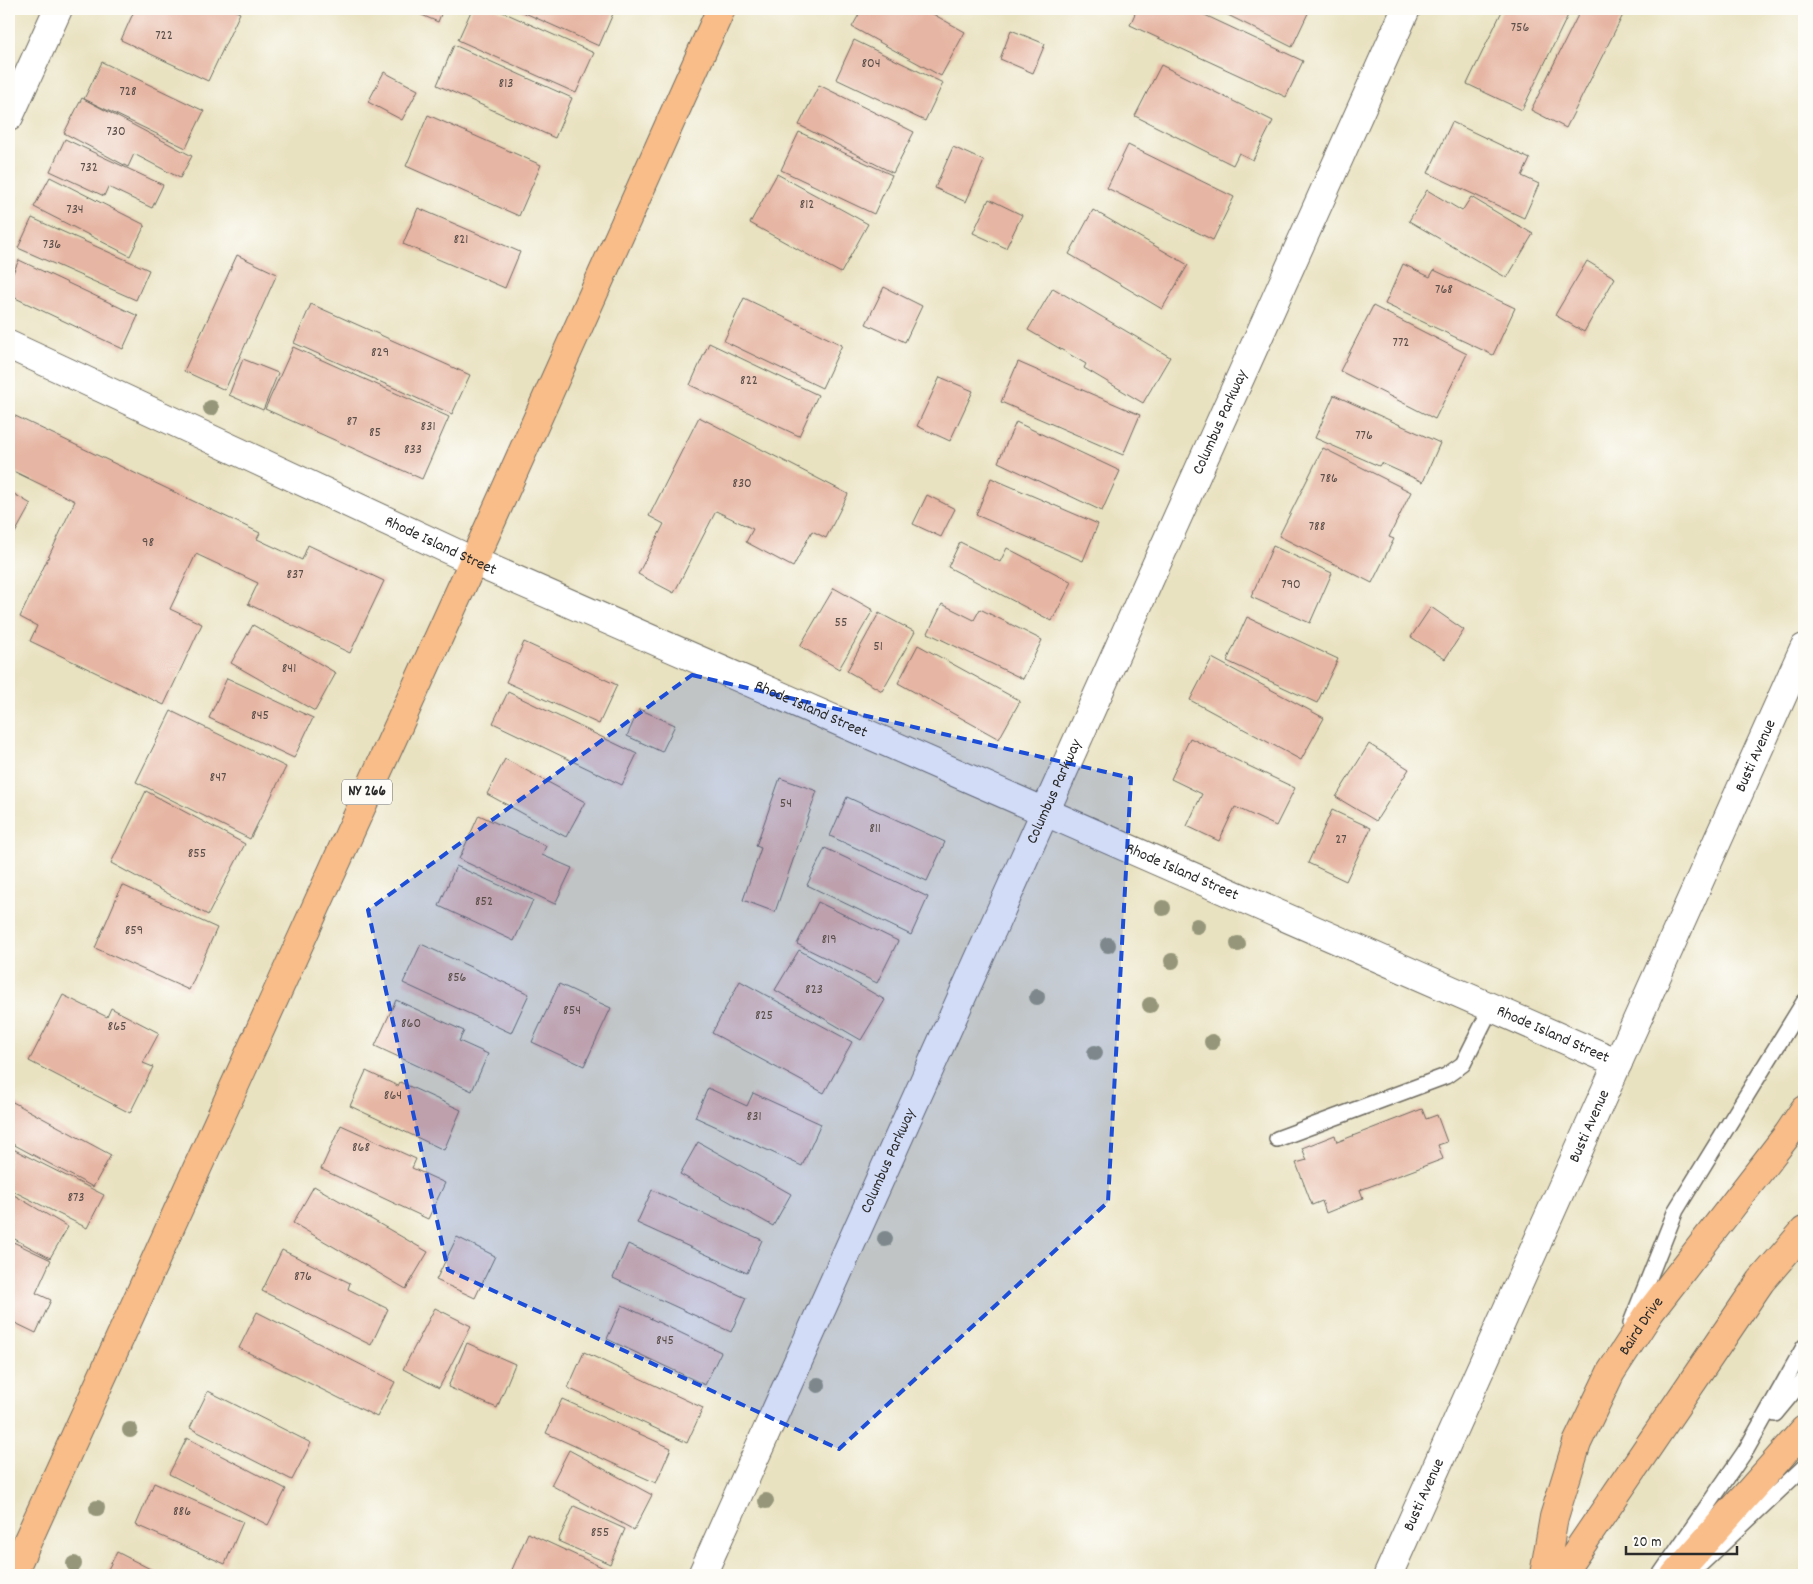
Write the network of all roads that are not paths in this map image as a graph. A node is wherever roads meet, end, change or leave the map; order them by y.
1 (58, 9) edge
2 (721, 9) edge
3 (1406, 9) edge
4 (9, 117) edge
5 (9, 345) edge
6 (472, 561) junction
7 (1804, 648) edge
8 (1045, 812) junction
9 (1804, 1002) edge
10 (1491, 1008) junction
11 (1618, 1063) junction
12 (1804, 1110) edge
13 (1277, 1139) dead end
14 (1804, 1215) edge
15 (1804, 1230) edge
16 (1761, 1281) junction
17 (1804, 1347) edge
18 (1611, 1372) junction
19 (1804, 1379) edge
20 (1804, 1430) edge
21 (1746, 1450) junction
22 (1804, 1469) edge
23 (12, 1575) edge
24 (702, 1575) edge
25 (1388, 1575) edge
26 (1544, 1575) edge
27 (1561, 1575) edge
28 (1660, 1575) edge
29 (1675, 1575) edge
30 (1689, 1575) edge

1 - 4 street
2 - 6 main road, NY 266
3 - 8 street, Columbus Parkway
5 - 6 street, Rhode Island Street
6 - 8 street, Rhode Island Street
6 - 23 main road, NY 266
7 - 11 street, Busti Avenue
8 - 10 street, Rhode Island Street
8 - 24 street, Columbus Parkway
9 - 18 lane
10 - 11 street, Rhode Island Street
10 - 13 lane
11 - 25 street, Busti Avenue
12 - 18 main road, Baird Drive
14 - 16 lane
15 - 16 main road
16 - 27 main road
17 - 21 lane
18 - 26 main road, Baird Drive
19 - 21 lane
20 - 29 main road
21 - 28 lane
22 - 30 lane

